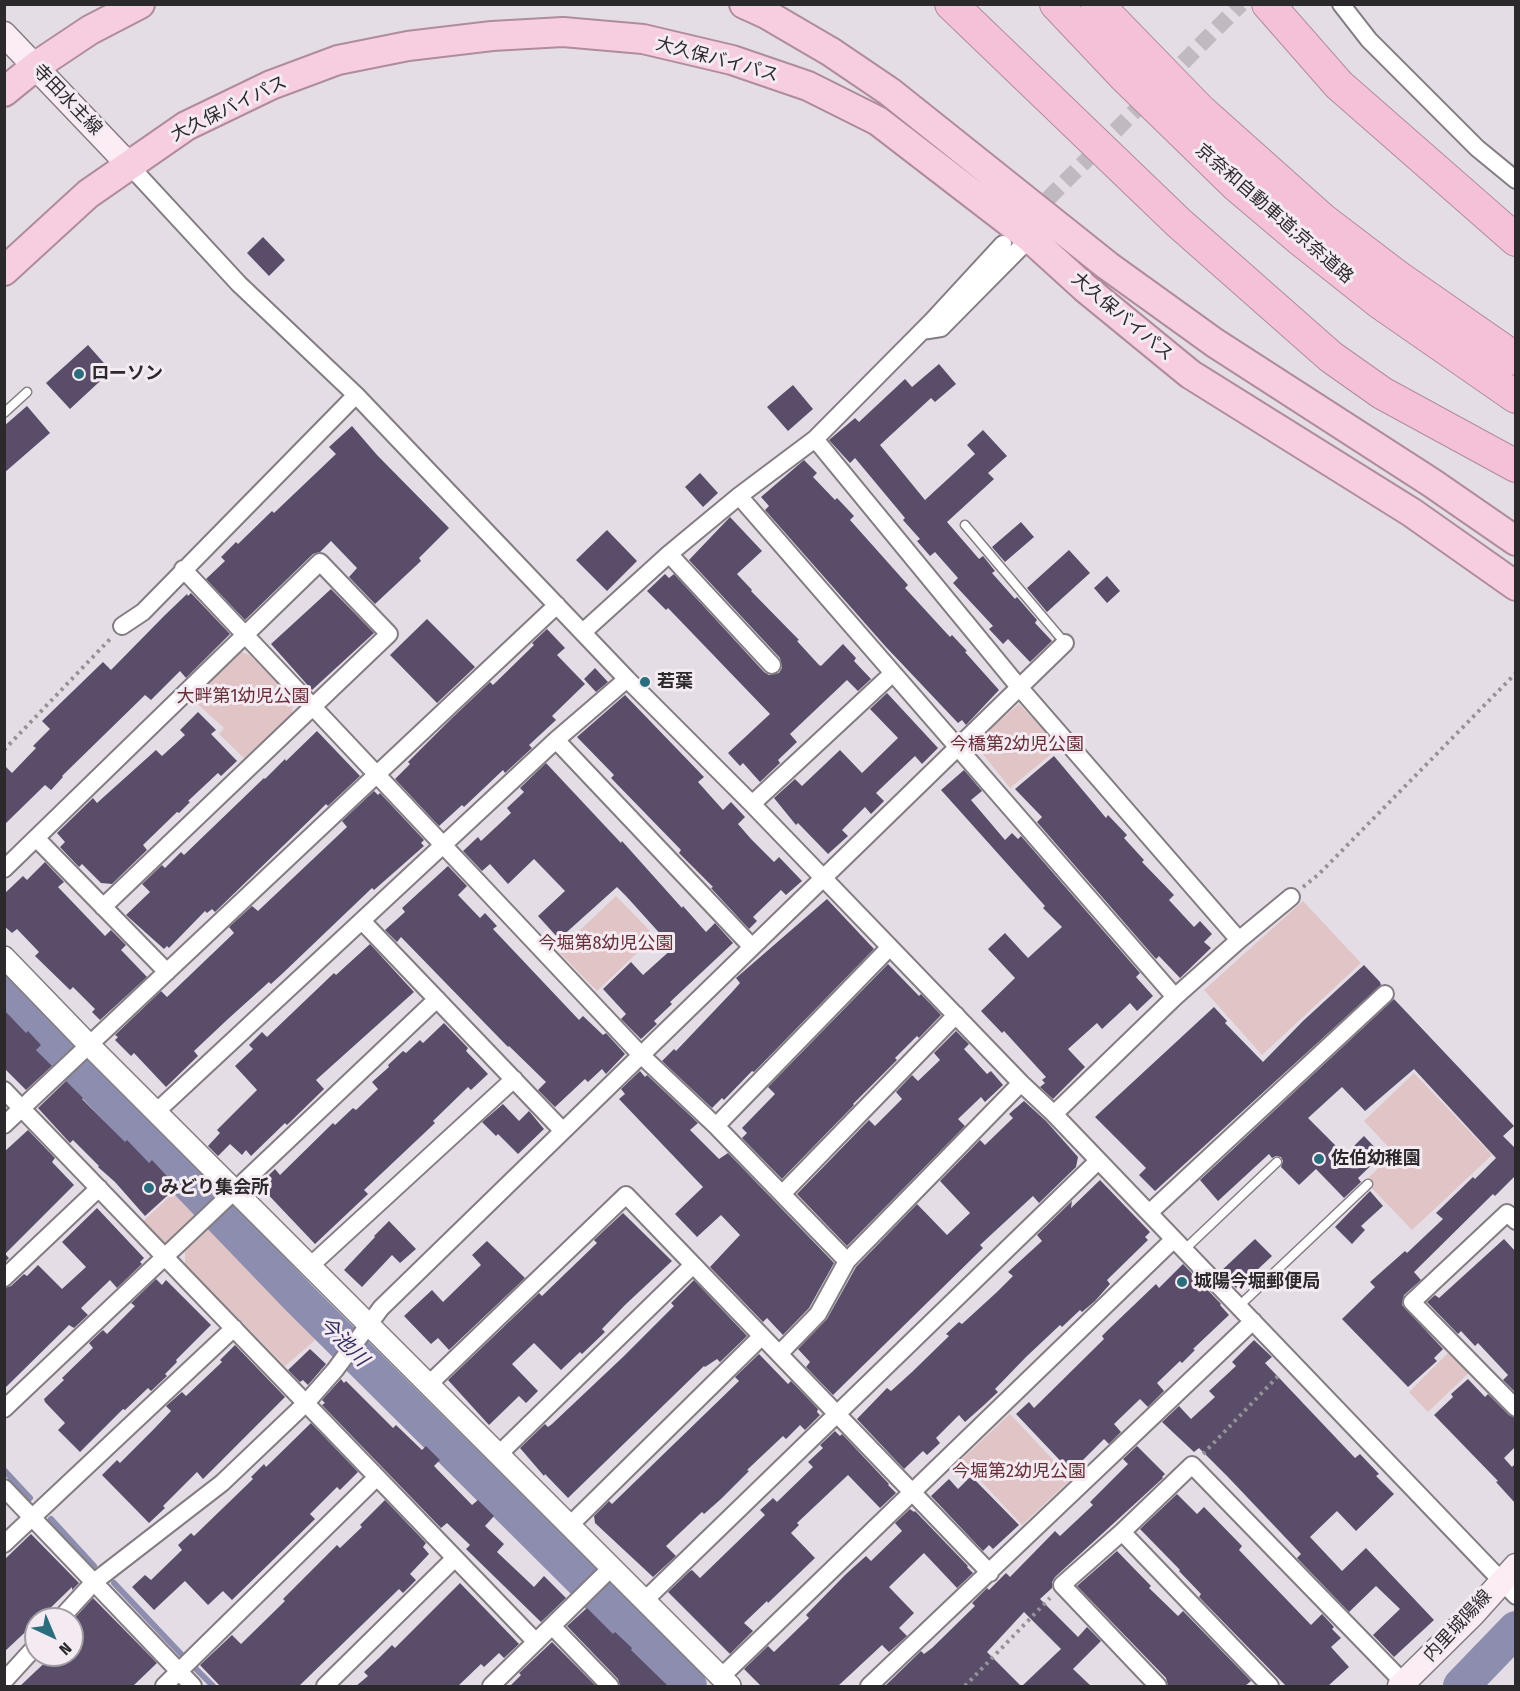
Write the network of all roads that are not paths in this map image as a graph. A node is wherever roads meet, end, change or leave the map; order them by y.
1 (140, 4) edge
2 (744, 4) edge
3 (951, 4) edge
4 (1056, 4) edge
5 (1097, 4) edge
6 (1268, 4) edge
7 (1341, 4) edge
8 (4, 34) edge
9 (36, 66) junction
10 (4, 92) edge
11 (129, 165) junction
12 (1515, 180) edge
13 (1515, 240) edge
14 (1016, 241) junction
15 (4, 271) edge
16 (922, 331) junction
17 (1515, 359) edge
18 (27, 392) dead end
19 (356, 395) junction
20 (1515, 397) edge
21 (4, 413) edge
22 (815, 439) junction
23 (1515, 466) edge
24 (739, 496) junction
25 (965, 525) dead end
26 (1515, 541) edge
27 (669, 554) junction
28 (183, 569) junction
29 (1515, 586) edge
30 (557, 605) junction
31 (122, 626) road end
32 (583, 632) junction
33 (245, 635) junction
34 (1065, 643) joint
35 (772, 665) dead end
36 (893, 673) junction
37 (627, 679) junction
38 (1019, 687) junction
39 (313, 707) junction
40 (556, 740) junction
41 (957, 747) junction
42 (376, 775) junction
43 (752, 804) junction
44 (36, 838) junction
45 (443, 846) junction
46 (4, 869) edge
47 (823, 878) junction
48 (1291, 897) road end
49 (103, 907) junction
50 (362, 921) junction
51 (1239, 940) junction
52 (752, 947) junction
53 (890, 947) junction
54 (4, 957) edge
55 (167, 972) junction
56 (1385, 994) dead end
57 (1175, 997) junction
58 (437, 999) junction
59 (956, 1015) junction
60 (85, 1049) junction
61 (641, 1055) junction
62 (514, 1079) junction
63 (1021, 1083) junction
64 (4, 1090) edge
65 (22, 1108) junction
66 (156, 1112) junction
67 (1054, 1114) junction
68 (4, 1125) edge
69 (716, 1126) junction
70 (563, 1131) junction
71 (1098, 1161) junction
72 (1277, 1162) dead end
73 (1368, 1184) dead end
74 (99, 1188) junction
75 (782, 1194) junction
76 (230, 1195) junction
77 (1513, 1213) edge
78 (1149, 1214) junction
79 (1179, 1245) junction
80 (165, 1257) junction
81 (847, 1261) junction
82 (693, 1265) junction
83 (309, 1267) junction
84 (4, 1278) edge
85 (1239, 1306) junction
86 (1252, 1320) junction
87 (234, 1328) junction
88 (365, 1331) junction
89 (762, 1336) junction
90 (779, 1354) junction
91 (428, 1385) junction
92 (306, 1403) junction
93 (1515, 1408) edge
94 (4, 1409) edge
95 (837, 1414) junction
96 (498, 1455) junction
97 (377, 1477) junction
98 (4, 1488) edge
99 (912, 1492) junction
100 (33, 1518) junction
101 (569, 1526) junction
102 (1122, 1532) junction
103 (4, 1544) edge
104 (455, 1558) junction
105 (611, 1568) junction
106 (990, 1573) junction
107 (93, 1582) junction
108 (1510, 1583) edge
109 (644, 1601) junction
110 (71, 1607) edge
111 (552, 1626) junction
112 (536, 1642) junction
113 (24, 1659) edge
114 (179, 1672) junction
115 (4, 1681) edge
116 (725, 1682) edge
117 (1402, 1685) edge
118 (164, 1686) edge
119 (193, 1686) edge
120 (325, 1686) edge
121 (491, 1686) edge
122 (610, 1686) edge
123 (869, 1686) edge
124 (1158, 1686) edge
125 (1270, 1686) edge

1 - 9 highway
2 - 26 highway, 大久保バイパス
3 - 23 highway
4 - 20 highway, 京奈和自動車道;京奈道路
5 - 17 highway, 京奈和自動車道;京奈道路
6 - 13 highway
7 - 12 street
8 - 9 main road, 寺田水主線
9 - 10 highway
9 - 11 main road, 寺田水主線
11 - 14 highway, 大久保バイパス
11 - 15 highway, 大久保バイパス
11 - 19 street
14 - 16 street
14 - 16 street
14 - 29 highway, 大久保バイパス
16 - 22 street
18 - 21 lane
19 - 28 street
19 - 30 street
22 - 24 street
22 - 38 street
24 - 27 street
24 - 36 street
25 - 34 lane
27 - 32 street
27 - 35 street
28 - 31 street
28 - 33 street
30 - 32 street
30 - 42 street
32 - 37 street
33 - 39 street
33 - 39 street
33 - 44 street
34 - 38 street
36 - 41 street
36 - 43 street
37 - 40 street
37 - 43 street
38 - 41 street
38 - 51 street
39 - 42 street
39 - 49 street
40 - 45 street
40 - 52 street
41 - 47 street
41 - 57 street
42 - 45 street
42 - 55 street
43 - 47 street
44 - 46 street
44 - 49 street
45 - 50 street
45 - 61 street
47 - 52 street
47 - 53 street
48 - 51 street
49 - 55 street
50 - 58 street
50 - 66 street
51 - 57 street
52 - 61 street
53 - 59 street
53 - 69 street
54 - 60 street
55 - 60 street
56 - 78 street
57 - 67 street
58 - 62 street
58 - 76 street
59 - 63 street
59 - 75 street
60 - 65 street
60 - 66 street
61 - 69 street
61 - 70 street
62 - 70 street
62 - 83 street
63 - 67 street
63 - 81 street
64 - 65 street
65 - 68 street
65 - 74 street
66 - 76 street
67 - 71 street
69 - 75 street
70 - 88 street
71 - 78 street
71 - 95 street
72 - 79 lane
73 - 85 lane
74 - 80 street
74 - 84 street
75 - 81 street
76 - 80 street
76 - 83 street
77 - 93 street
78 - 79 street
79 - 85 street
79 - 99 street
80 - 87 street
80 - 94 street
81 - 90 street
82 - 89 street
82 - 91 street
82 - 96 street
83 - 88 street
85 - 86 street
86 - 106 street
86 - 108 street
87 - 92 street
87 - 100 street
88 - 91 street
88 - 92 street
89 - 90 street
89 - 101 street
90 - 95 street
91 - 96 street
92 - 97 street
92 - 107 street
95 - 99 street
95 - 109 street
96 - 101 street
97 - 104 street
97 - 114 street
98 - 100 street
99 - 106 street
99 - 116 street
100 - 103 street
100 - 107 street
101 - 105 street
102 - 117 street
102 - 124 street
102 - 125 street
104 - 112 street
104 - 120 street
105 - 109 street
105 - 111 street
106 - 123 street
107 - 110 street
107 - 114 street
108 - 117 main road, 内里城陽線
109 - 116 street
111 - 112 street
111 - 122 street
112 - 121 street
113 - 115 street
114 - 118 street
114 - 119 street

